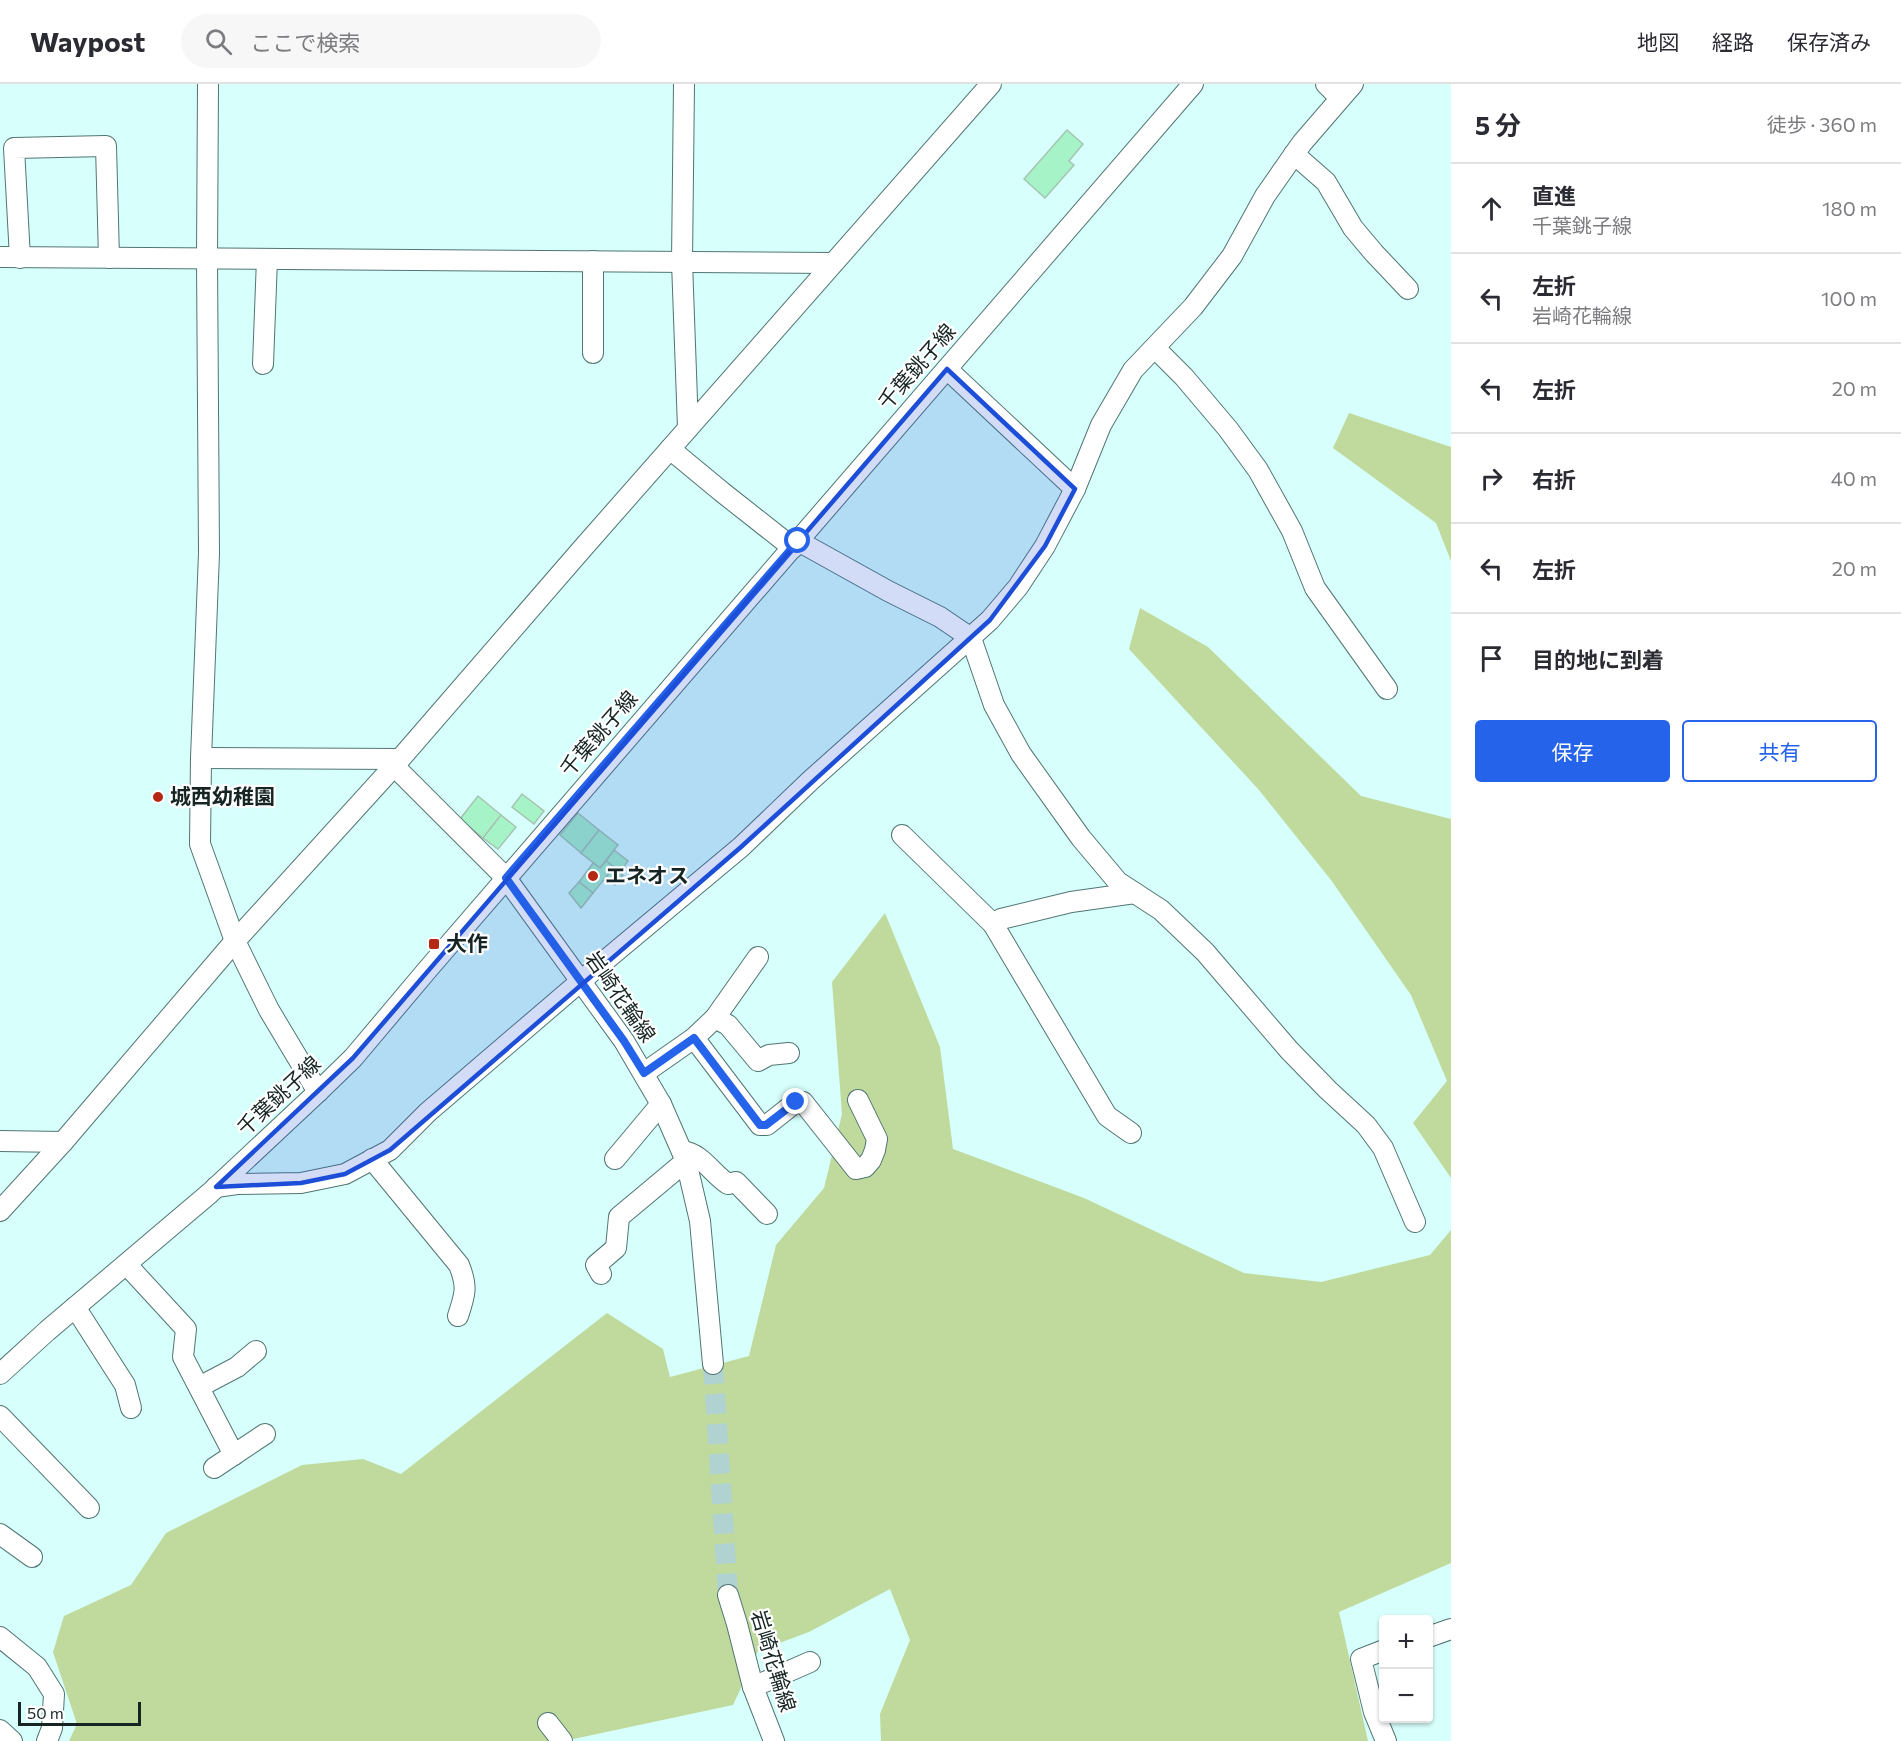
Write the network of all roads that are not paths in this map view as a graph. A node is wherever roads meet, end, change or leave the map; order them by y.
1 (208, 84) edge
2 (684, 84) edge
3 (991, 84) edge
4 (1193, 84) edge
5 (1326, 84) edge
6 (1347, 91) edge
7 (1294, 154) junction
8 (10, 257) edge
9 (109, 258) junction
10 (207, 259) junction
11 (267, 259) junction
12 (593, 261) junction
13 (682, 262) junction
14 (833, 263) junction
15 (1408, 289) dead end
16 (1155, 348) junction
17 (594, 353) dead end
18 (263, 364) dead end
19 (947, 369) junction
20 (688, 428) junction
21 (670, 449) junction
22 (1075, 489) junction
23 (796, 544) junction
24 (970, 638) junction
25 (1387, 689) dead end
26 (201, 758) junction
27 (397, 762) junction
28 (902, 835) dead end
29 (506, 878) junction
30 (1135, 893) junction
31 (993, 924) junction
32 (235, 941) junction
33 (758, 957) dead end
34 (580, 982) junction
35 (715, 1018) junction
36 (694, 1038) junction
37 (789, 1053) dead end
38 (644, 1073) junction
39 (318, 1092) junction
40 (858, 1100) dead end
41 (661, 1104) junction
42 (1131, 1132) dead end
43 (0, 1141) edge
44 (63, 1142) junction
45 (684, 1156) junction
46 (372, 1159) junction
47 (615, 1159) dead end
48 (216, 1187) junction
49 (0, 1211) edge
50 (767, 1214) dead end
51 (1415, 1222) dead end
52 (127, 1265) junction
53 (601, 1274) dead end
54 (75, 1307) junction
55 (458, 1316) dead end
56 (256, 1352) dead end
57 (713, 1364) tunnel mouth
58 (0, 1374) edge
59 (199, 1387) junction
60 (131, 1408) dead end
61 (0, 1416) edge
62 (265, 1434) dead end
63 (234, 1455) junction
64 (214, 1468) dead end
65 (89, 1508) dead end
66 (0, 1534) edge
67 (32, 1557) dead end
68 (728, 1595) tunnel mouth
69 (1451, 1629) edge
70 (1433, 1634) edge
71 (0, 1637) edge
72 (1379, 1652) edge
73 (810, 1662) dead end
74 (753, 1687) junction
75 (548, 1723) dead end
76 (0, 1730) edge
77 (12, 1741) edge
78 (47, 1741) edge
79 (562, 1741) edge
80 (774, 1741) edge
81 (1386, 1741) edge

1 - 10 street
2 - 13 street
3 - 14 street
4 - 19 street, 千葉銚子線
5 - 6 street
6 - 7 street
7 - 15 street
7 - 16 street
8 - 9 street
8 - 9 street
9 - 10 street
10 - 11 street
10 - 26 street
11 - 12 street
11 - 18 street
12 - 13 street
12 - 17 street
13 - 14 street
13 - 20 street
14 - 20 street
16 - 22 street
16 - 25 street
19 - 22 street
19 - 23 street, 千葉銚子線
20 - 21 street
21 - 23 street
21 - 27 street
22 - 24 street
23 - 24 street
23 - 29 street, 千葉銚子線
24 - 30 street
24 - 34 street
26 - 27 street
26 - 32 street
27 - 29 street, 岩崎花輪線
27 - 32 street
28 - 31 street
29 - 34 street, 岩崎花輪線
29 - 39 street, 千葉銚子線
30 - 31 street
30 - 51 street
31 - 42 street
32 - 39 street
32 - 44 street
33 - 35 street
34 - 38 street, 岩崎花輪線
34 - 46 street
35 - 36 street
35 - 37 street
36 - 38 street
36 - 40 street
38 - 41 street, 岩崎花輪線
39 - 48 street, 千葉銚子線
41 - 45 street, 岩崎花輪線
41 - 47 street
43 - 44 street
44 - 49 street
45 - 50 street
45 - 53 street
45 - 57 street, 岩崎花輪線
46 - 48 street
46 - 55 street
48 - 52 street, 千葉銚子線
52 - 54 street, 千葉銚子線
52 - 59 street
54 - 58 street, 千葉銚子線
54 - 60 street
56 - 59 street
59 - 63 street
61 - 65 street
62 - 63 street
63 - 64 street
66 - 67 street
68 - 74 street, 岩崎花輪線
69 - 70 street
71 - 78 street
72 - 81 street
73 - 74 street
74 - 80 street, 岩崎花輪線
75 - 79 street
76 - 77 street

